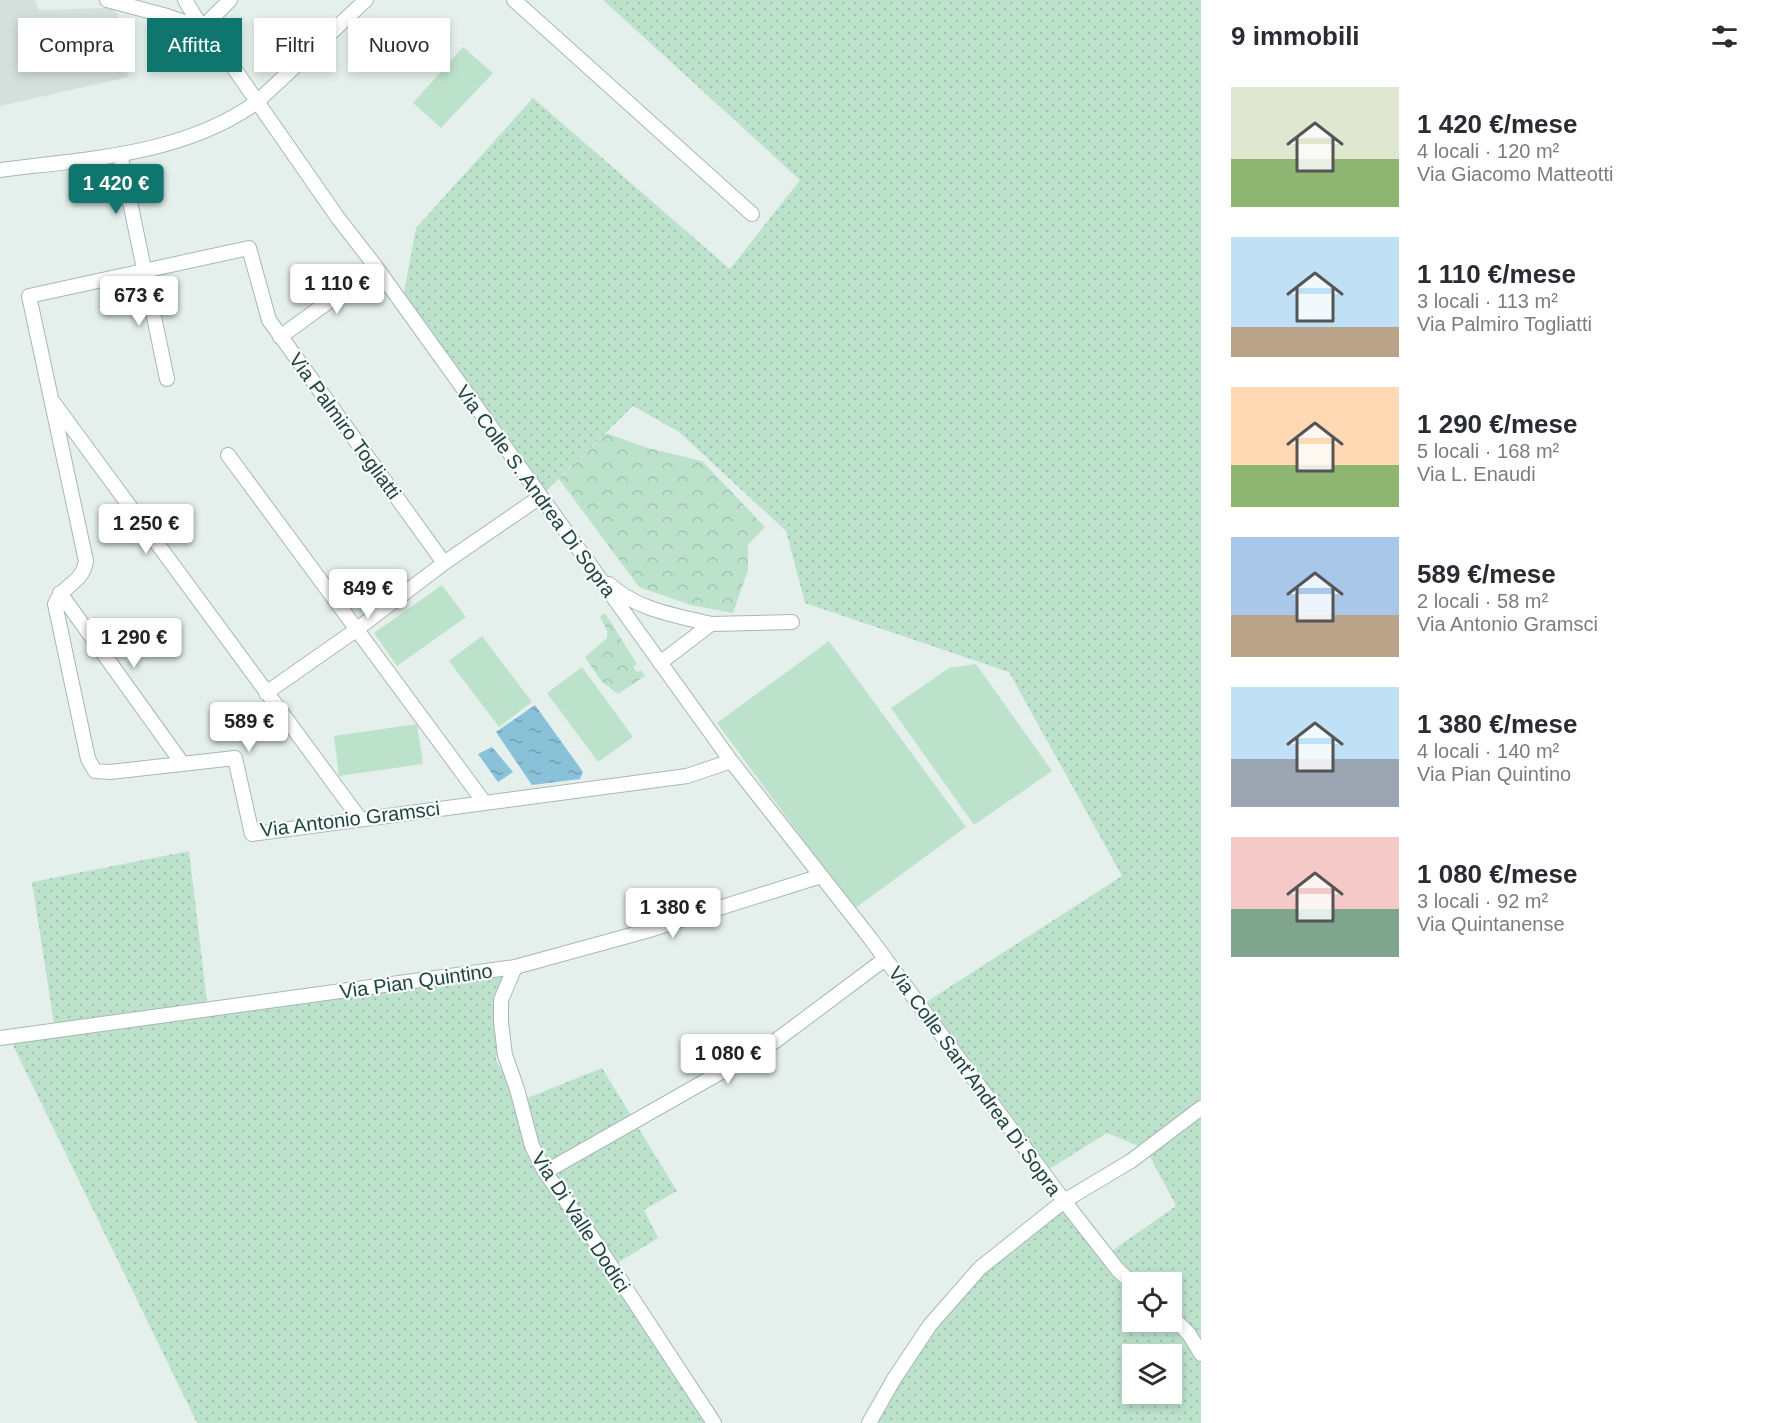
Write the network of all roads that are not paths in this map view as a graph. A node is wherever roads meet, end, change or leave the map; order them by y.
1 (107, 0) edge
2 (185, 0) edge
3 (230, 0) edge
4 (366, 0) edge
5 (514, 0) edge
6 (173, 18) edge
7 (196, 18) edge
8 (212, 18) edge
9 (236, 72) edge
10 (257, 102) junction
11 (120, 154) junction
12 (0, 170) edge
13 (752, 214) dead end
14 (376, 267) junction
15 (143, 269) junction
16 (280, 337) junction
17 (166, 379) dead end
18 (50, 398) junction
19 (228, 455) dead end
20 (540, 497) junction
21 (444, 563) junction
22 (591, 568) junction
23 (60, 593) junction
24 (792, 622) dead end
25 (711, 624) junction
26 (356, 630) junction
27 (660, 663) junction
28 (266, 693) junction
29 (731, 761) junction
30 (182, 763) junction
31 (484, 802) junction
32 (360, 819) junction
33 (821, 876) junction
34 (885, 959) junction
35 (515, 967) junction
36 (0, 1038) edge
37 (1201, 1108) edge
38 (545, 1172) junction
39 (1064, 1201) junction
40 (1122, 1273) edge
41 (1182, 1327) edge
42 (1201, 1354) edge
43 (714, 1423) edge
44 (869, 1423) edge

1 - 6 street
2 - 7 street, Via Colle S. Andrea Di Sopra
3 - 8 street
4 - 10 street
5 - 13 street
9 - 10 street, Via Colle S. Andrea Di Sopra
10 - 11 street
10 - 14 street, Via Colle S. Andrea Di Sopra
11 - 12 street
11 - 15 street
14 - 16 street
14 - 20 street, Via Colle S. Andrea Di Sopra
15 - 16 street, Via Palmiro Togliatti
15 - 17 street
15 - 18 street
16 - 21 street, Via Palmiro Togliatti
18 - 23 street
18 - 28 street
19 - 26 street
20 - 21 street
20 - 22 street, Via Colle S. Andrea Di Sopra
21 - 26 street
22 - 25 street
22 - 27 street, Via Colle S. Andrea Di Sopra
23 - 30 street
23 - 30 street, Via Antonio Gramsci
24 - 25 street
25 - 27 street
26 - 28 street
26 - 31 street
27 - 29 street, Via Colle S. Andrea Di Sopra
28 - 32 street
29 - 31 street, Via Antonio Gramsci
29 - 33 street, Via Colle S. Andrea Di Sopra
30 - 32 street, Via Antonio Gramsci
31 - 32 street, Via Antonio Gramsci
33 - 34 street, Via Colle Sant'Andrea Di Sopra
33 - 35 street, Via Pian Quintino
34 - 38 street
34 - 39 street, Via Colle Sant'Andrea Di Sopra
35 - 36 street, Via Pian Quintino
35 - 38 street, Via Di Valle Dodici
37 - 39 street
38 - 43 street, Via Di Valle Dodici
39 - 40 street, Via Colle Sant'Andrea Di Sopra
39 - 44 street
41 - 42 street

